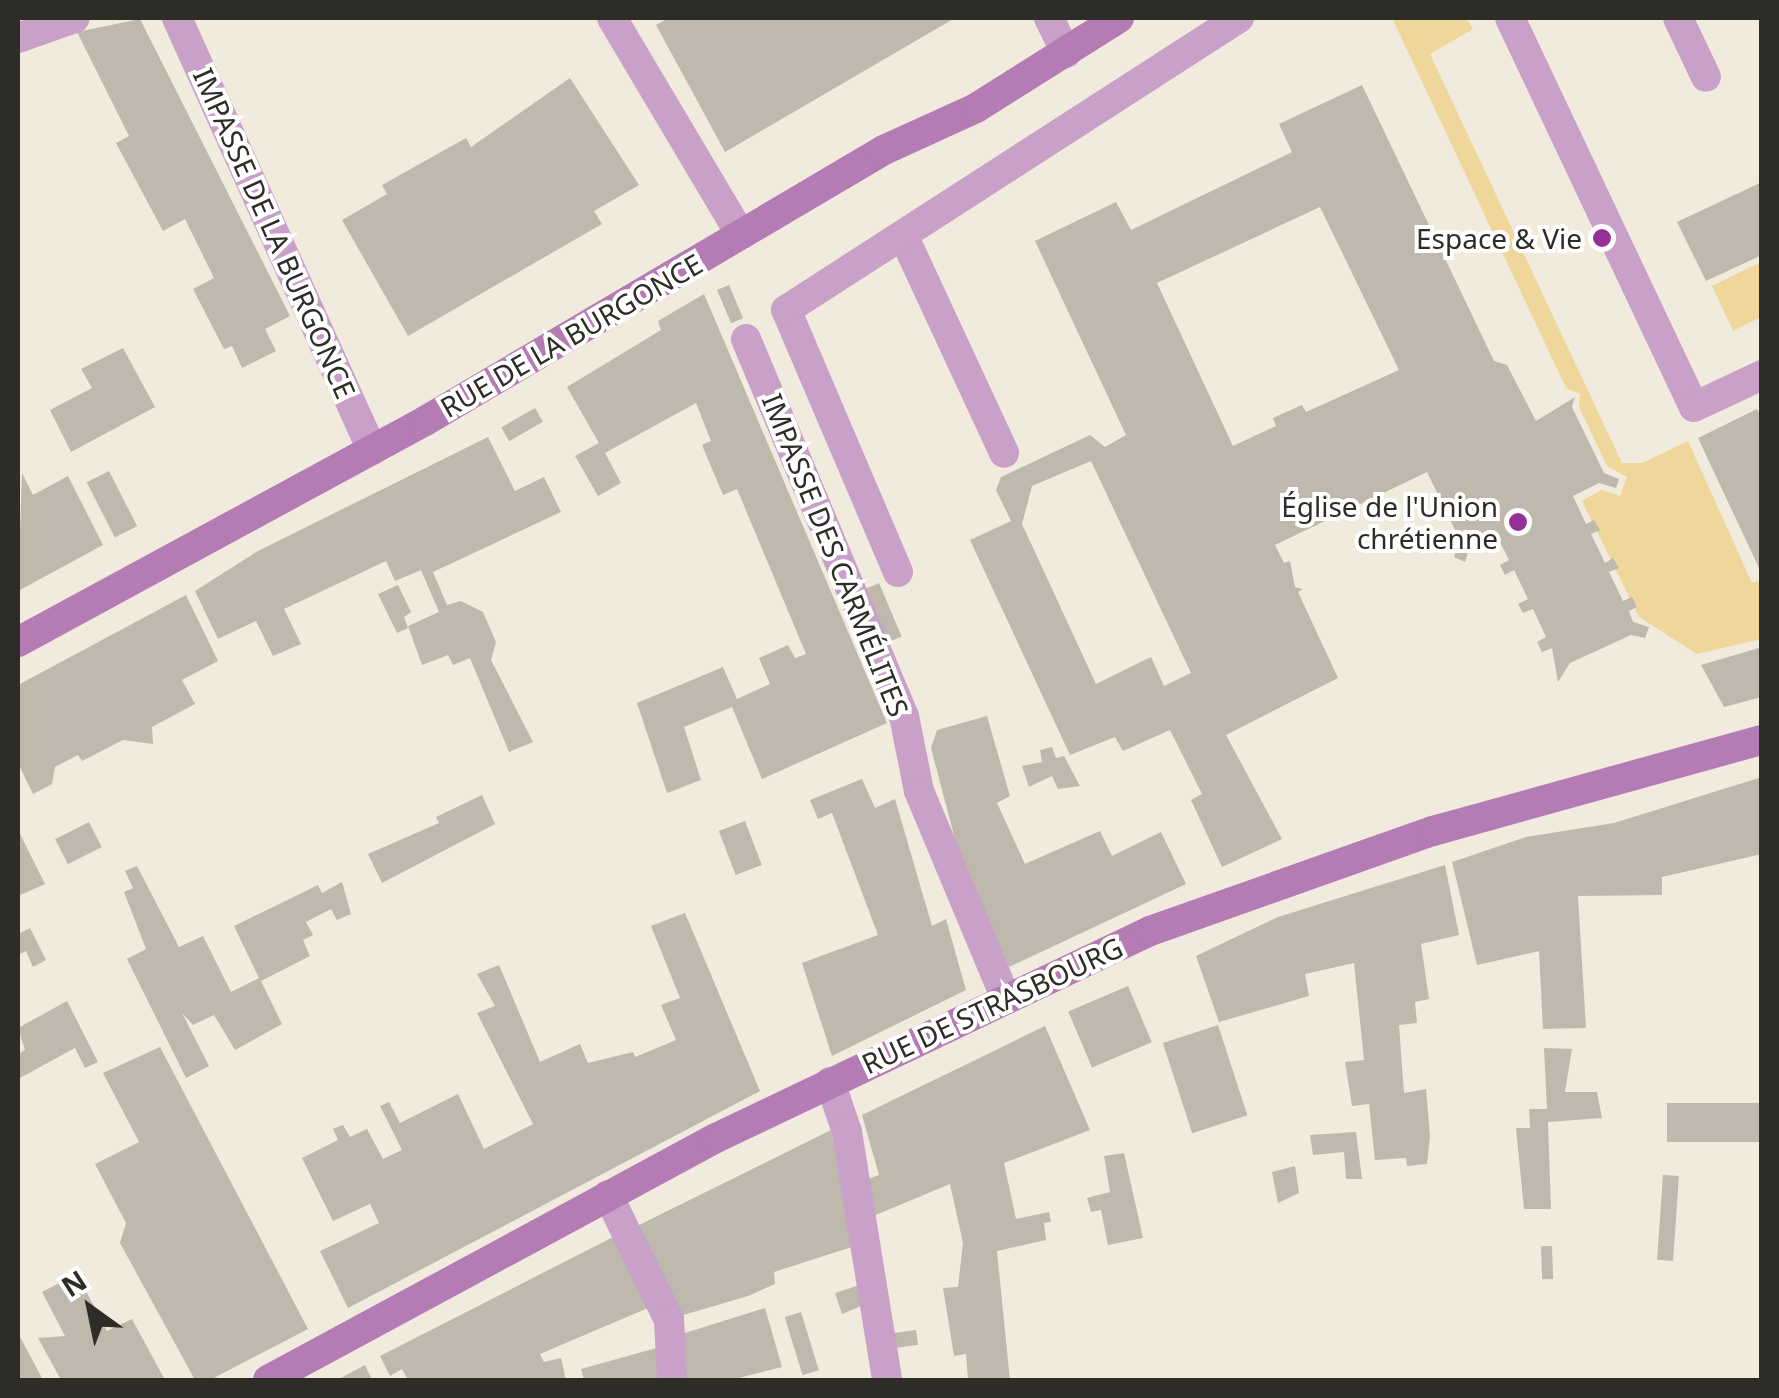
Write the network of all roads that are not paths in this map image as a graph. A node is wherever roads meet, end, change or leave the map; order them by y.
1 (75, 18) edge
2 (177, 18) edge
3 (612, 18) edge
4 (1049, 18) edge
5 (1119, 18) edge
6 (1238, 18) edge
7 (1510, 18) edge
8 (1678, 18) edge
9 (18, 38) edge
10 (1066, 52) junction
11 (1706, 77) dead end
12 (903, 234) junction
13 (741, 235) junction
14 (746, 339) dead end
15 (1762, 375) edge
16 (372, 450) junction
17 (1004, 453) dead end
18 (898, 572) dead end
19 (18, 642) edge
20 (1762, 740) edge
21 (1005, 997) junction
22 (830, 1082) junction
23 (608, 1194) junction
24 (268, 1380) edge
25 (672, 1380) edge
26 (887, 1380) edge

1 - 9 street
2 - 16 street, IMPASSE DE LA BURGONCE
3 - 13 street
4 - 10 street
5 - 10 street, RUE DE LA BURGONCE
6 - 12 street
7 - 15 street
8 - 11 street
10 - 13 street, RUE DE LA BURGONCE
12 - 17 street
12 - 18 street
13 - 16 street, RUE DE LA BURGONCE
14 - 21 street, IMPASSE DES CARMÉLITES
16 - 19 street, RUE DE LA BURGONCE
20 - 21 street, RUE DE STRASBOURG
21 - 22 street, RUE DE STRASBOURG
22 - 23 street, RUE DE STRASBOURG
22 - 26 street
23 - 24 street, RUE DE STRASBOURG
23 - 25 street

